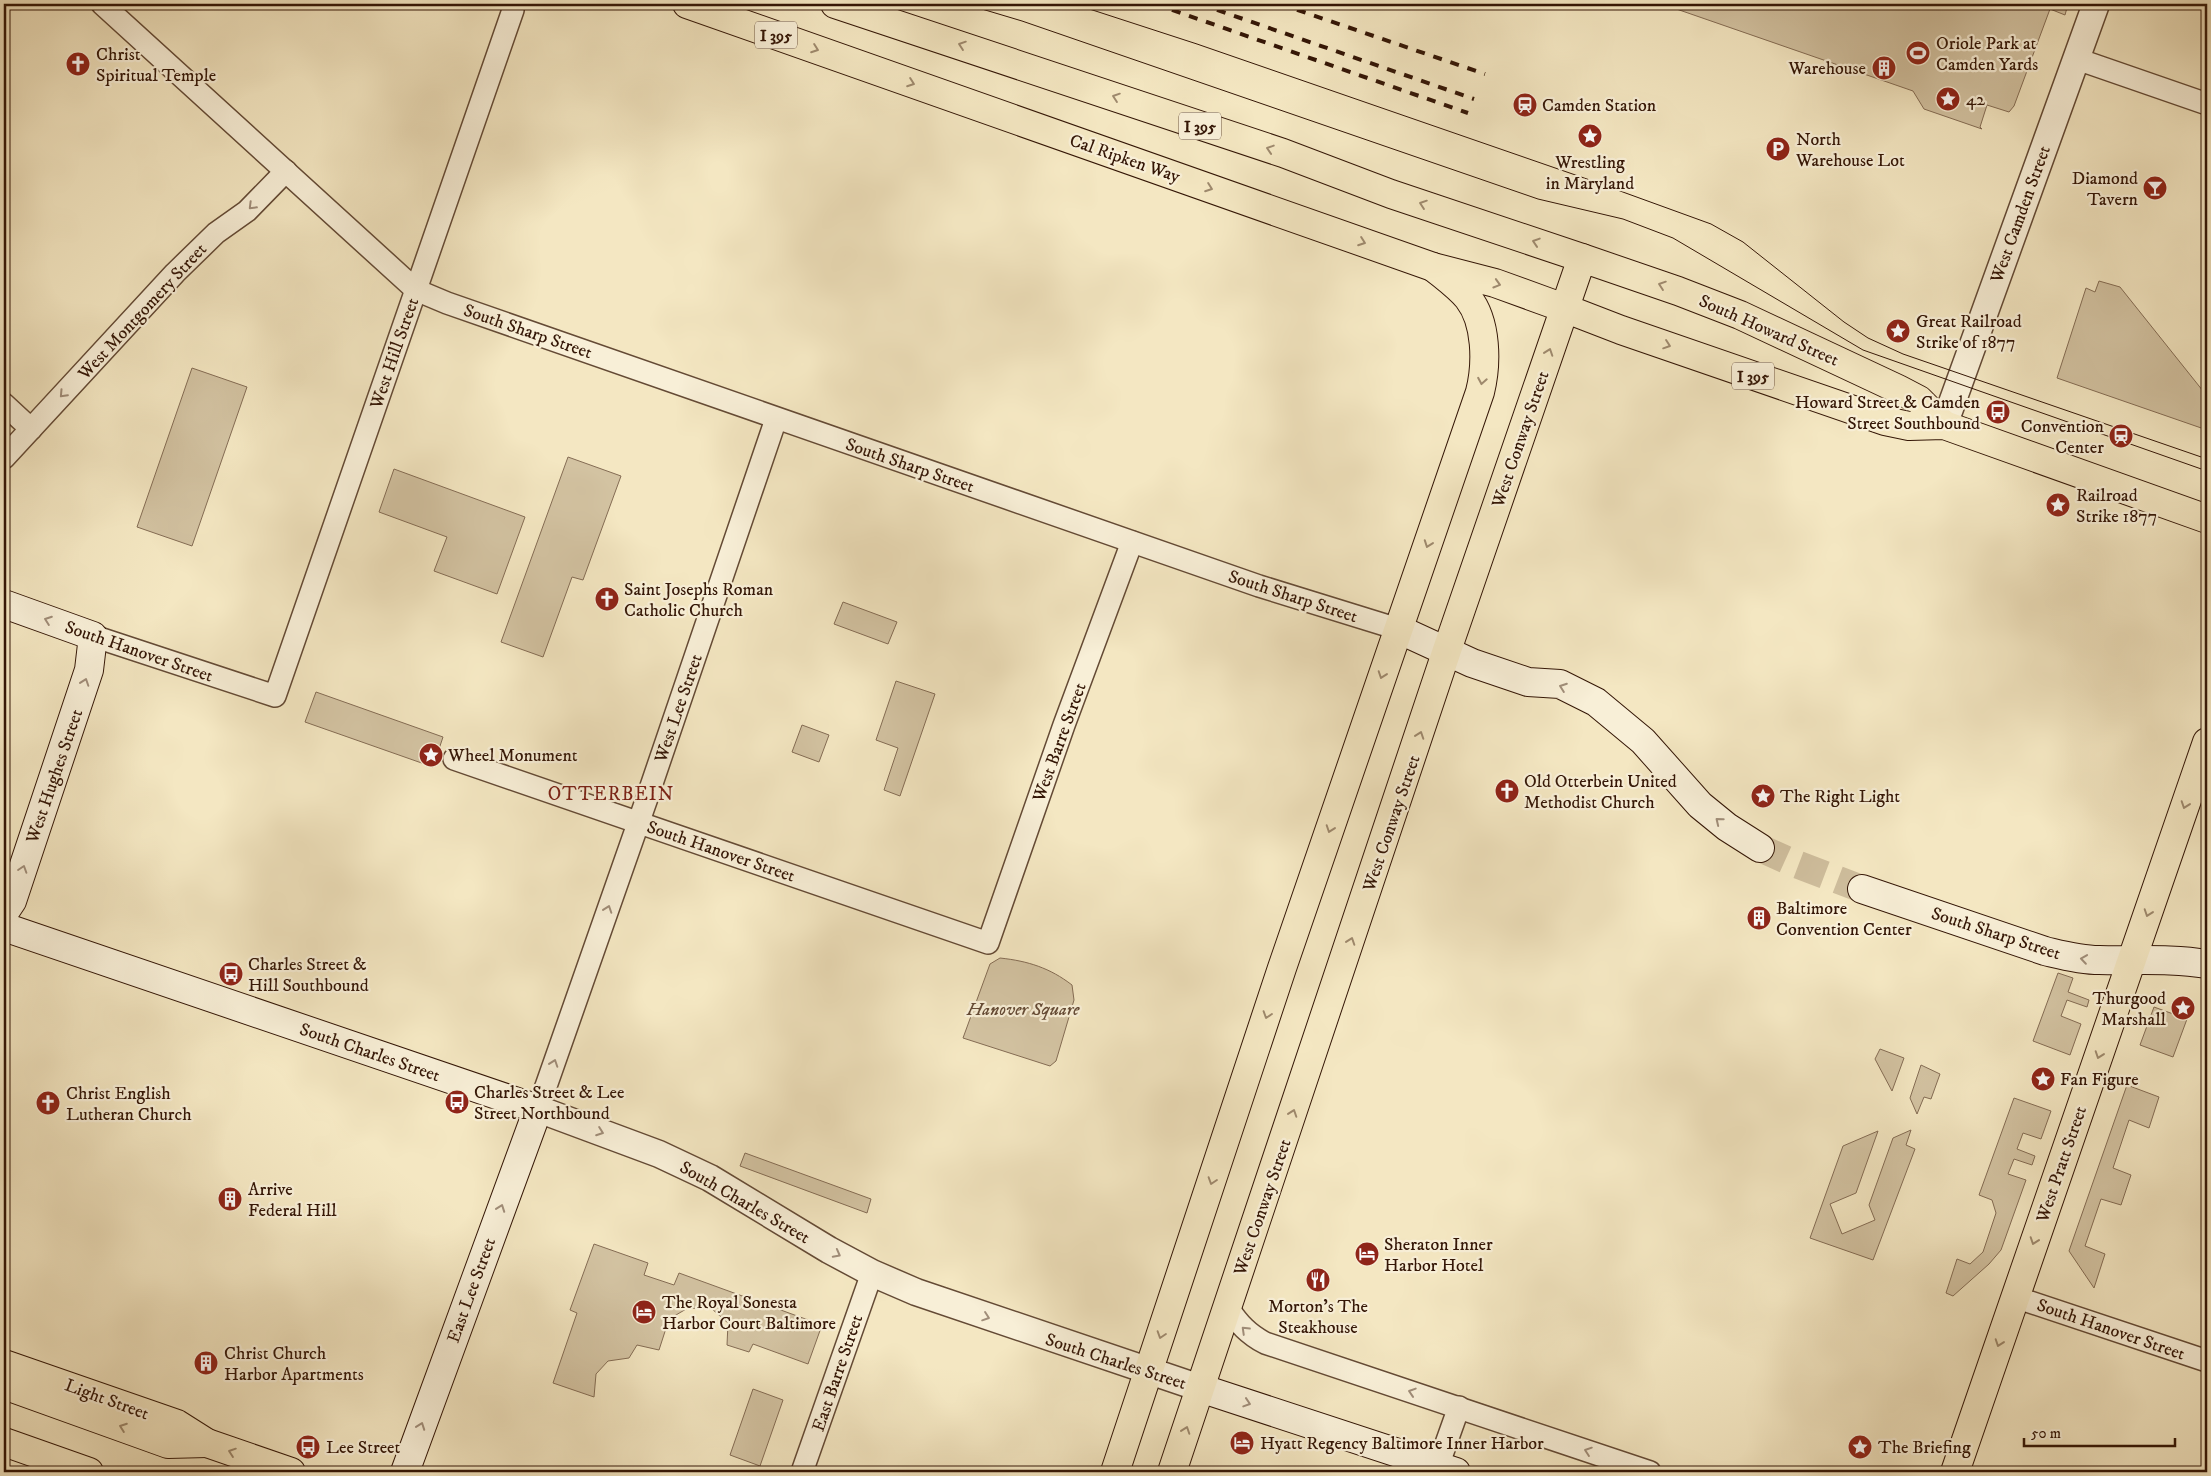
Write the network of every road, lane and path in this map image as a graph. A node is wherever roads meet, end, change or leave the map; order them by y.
1 (102, 4) edge
2 (687, 4) edge
3 (835, 4) edge
4 (2096, 4) edge
5 (513, 10) dead end
6 (2077, 59) junction
7 (2207, 104) edge
8 (286, 171) junction
9 (1582, 258) junction
10 (1433, 267) junction
11 (416, 290) junction
12 (1564, 308) junction
13 (4, 404) edge
14 (776, 419) junction
15 (1944, 425) junction
16 (31, 429) junction
17 (4, 458) edge
18 (2207, 520) edge
19 (1132, 542) junction
20 (4, 604) edge
21 (1398, 629) junction
22 (93, 636) junction
23 (1447, 650) junction
24 (275, 696) joint
25 (2207, 742) edge
26 (454, 759) dead end
27 (638, 822) junction
28 (1760, 848) tunnel mouth
29 (1862, 889) tunnel mouth
30 (4, 913) edge
31 (4, 926) edge
32 (988, 943) joint
33 (2132, 959) junction
34 (2207, 964) edge
35 (538, 1109) junction
36 (872, 1273) junction
37 (2015, 1296) junction
38 (1228, 1308) junction
39 (2207, 1361) edge
40 (4, 1364) edge
41 (1148, 1372) junction
42 (4, 1385) edge
43 (1200, 1388) junction
44 (1459, 1407) junction
45 (4, 1442) edge
46 (207, 1443) junction
47 (1447, 1469) edge
48 (89, 1472) edge
49 (291, 1472) edge
50 (405, 1472) edge
51 (802, 1472) edge
52 (1115, 1472) edge
53 (1172, 1472) edge
54 (1650, 1472) edge
55 (1955, 1472) edge

1 - 8 street, South Sharp Street
2 -> 10 main road, Cal Ripken Way / I 395
9 -> 3 main road, I 395
4 - 6 street, West Camden Street
5 - 11 street, West Hill Street
6 - 7 street
6 - 15 street, West Camden Street
8 - 11 street, South Sharp Street
8 -> 16 street, West Montgomery Street
9 - 12 main road, West Conway Street
15 -> 9 main road, South Howard Street / I 395
10 -> 12 main road, Cal Ripken Way / I 395
10 -> 21 main road
11 - 14 street, South Sharp Street
11 - 24 street, West Hill Street
12 -> 15 main road, South Howard Street / I 395
23 -> 12 main road, West Conway Street
13 - 16 street
14 - 19 street, South Sharp Street
14 - 27 street, West Lee Street
15 - 18 main road, South Howard Street
16 - 17 street, West Montgomery Street
19 - 21 street, South Sharp Street
19 - 32 street, West Barre Street
22 -> 20 main road, South Hanover Street
21 - 23 main road, South Sharp Street
21 -> 41 main road
22 - 24 street, South Hanover Street
30 -> 22 main road, West Hughes Street
28 -> 23 main road, South Sharp Street
38 -> 23 main road, West Conway Street
25 -> 33 main road, West Pratt Street
26 - 27 street, South Hanover Street
27 - 32 street, South Hanover Street
35 -> 27 street, West Lee Street
33 -> 29 main road, South Sharp Street
31 - 35 main road, South Charles Street
33 - 34 main road, South Sharp Street
33 -> 37 main road, West Pratt Street
35 -> 36 street, South Charles Street
50 -> 35 main road, East Lee Street
36 -> 41 street, South Charles Street
36 - 51 street, East Barre Street
37 - 39 street, South Hanover Street
37 -> 55 main road, West Pratt Street
38 - 43 main road, West Conway Street
44 -> 38 street
40 - 46 main road, Light Street
41 - 43 street, South Charles Street
41 - 52 main road
46 -> 42 main road, Light Street
43 -> 47 main road, South Charles Street
53 -> 43 main road, West Conway Street
44 - 47 street
54 -> 44 street
45 - 48 main road
49 -> 46 main road, Light Street

